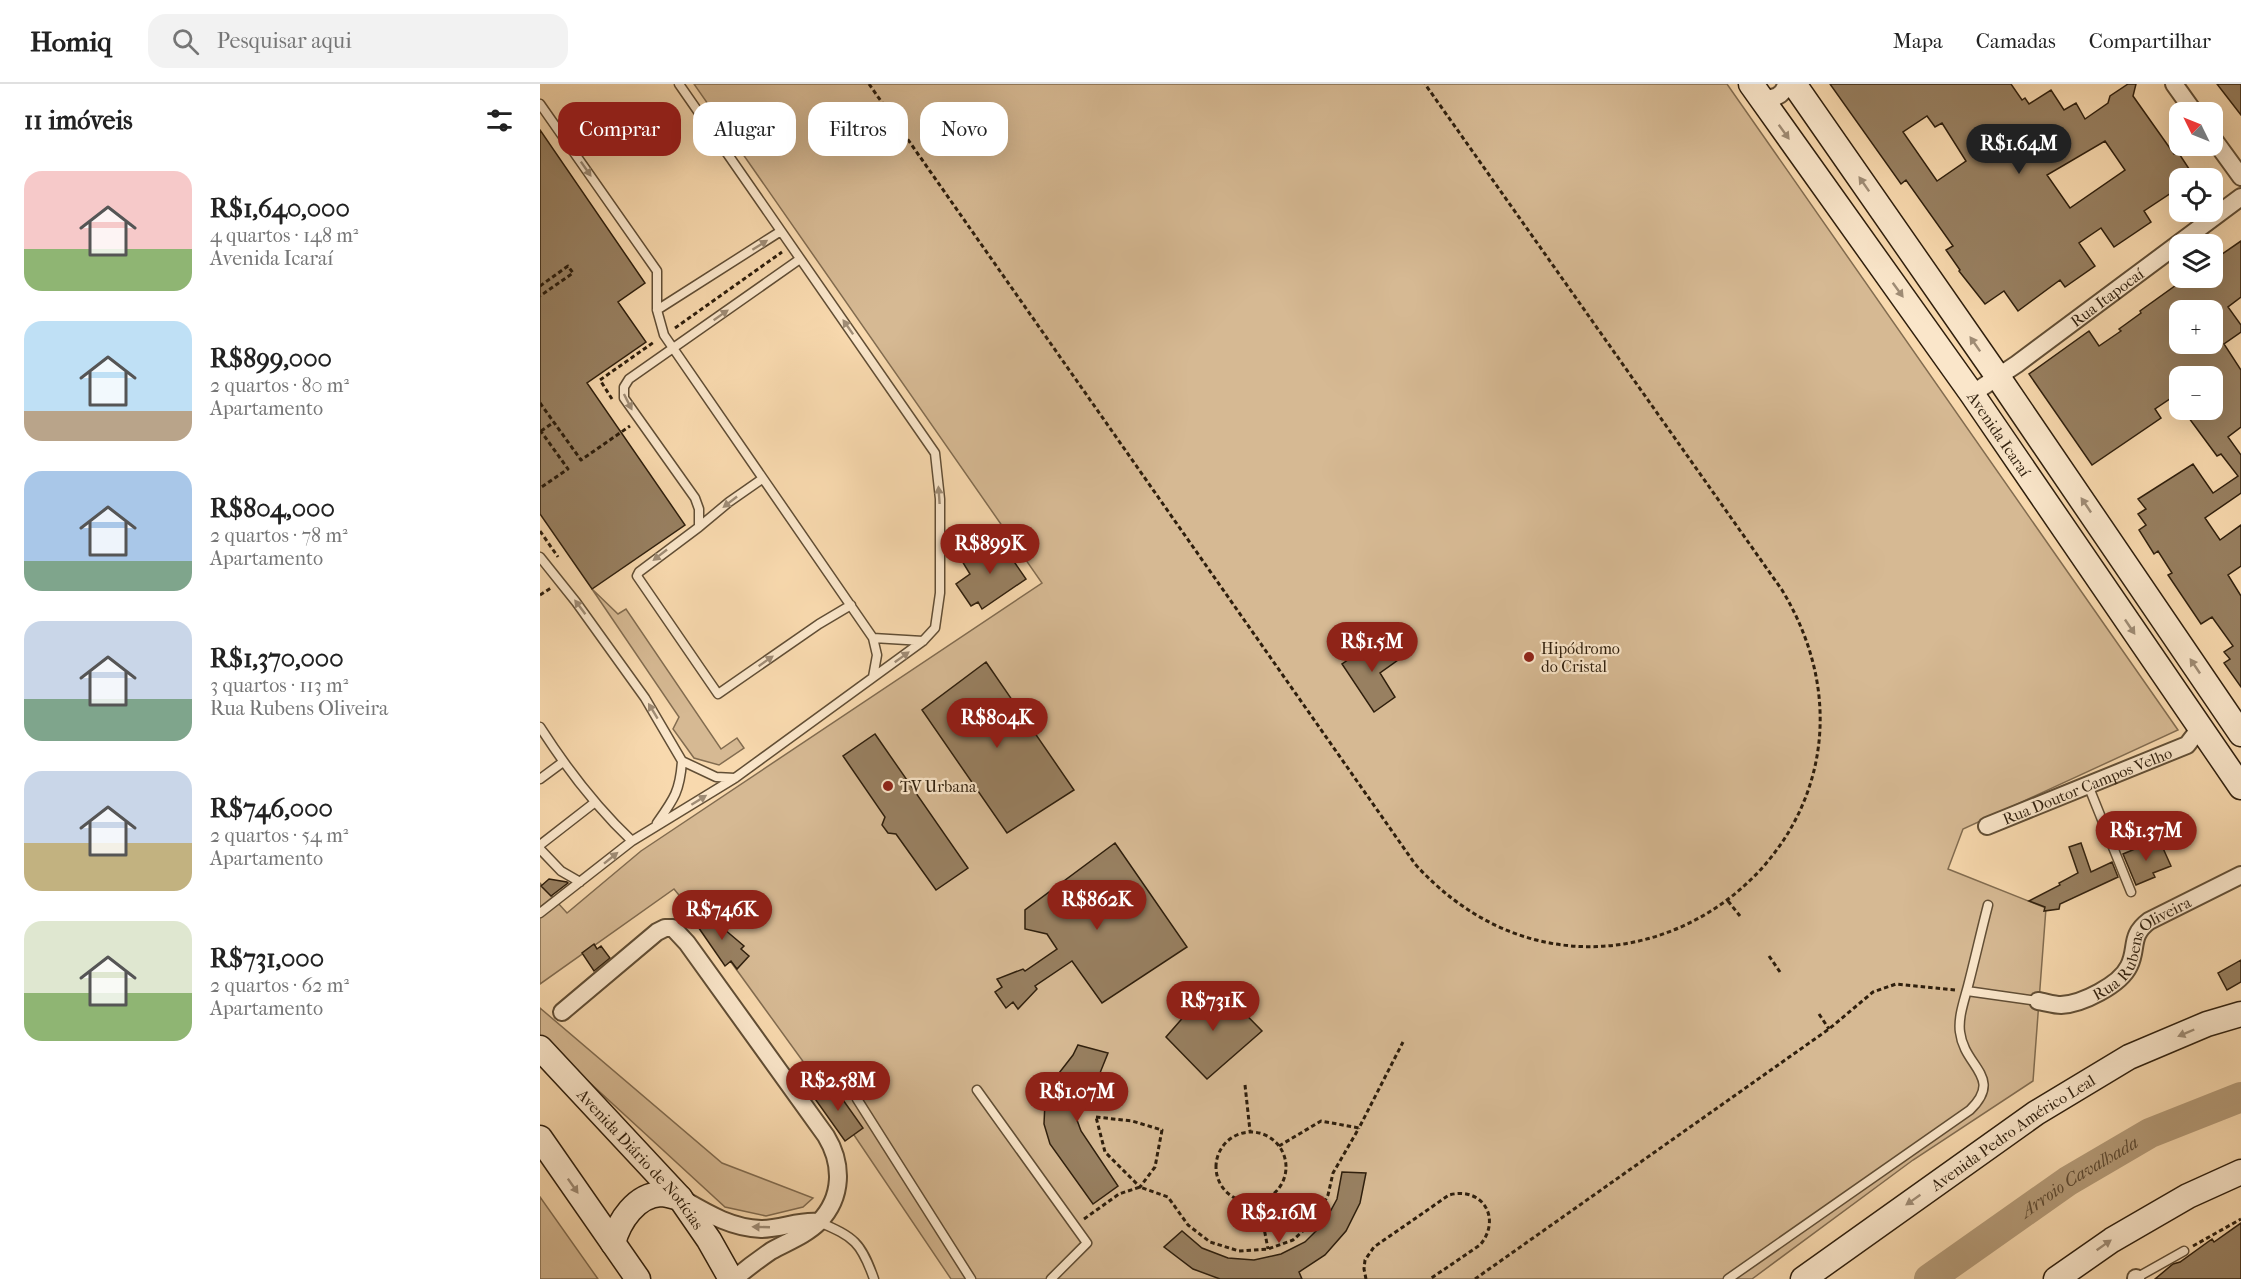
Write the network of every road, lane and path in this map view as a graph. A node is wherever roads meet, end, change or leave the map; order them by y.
1 (679, 84) edge
2 (869, 84) edge
3 (1425, 84) edge
4 (1786, 84) edge
5 (1794, 84) edge
6 (2174, 84) edge
7 (1758, 89) edge
8 (2187, 102) edge
9 (540, 104) edge
10 (2223, 152) edge
11 (2241, 177) edge
12 (2241, 197) edge
13 (781, 231) junction
14 (801, 259) junction
15 (540, 286) edge
16 (540, 297) edge
17 (657, 310) junction
18 (673, 349) junction
19 (1998, 377) junction
20 (1971, 394) junction
21 (540, 403) edge
22 (554, 422) junction
23 (540, 430) edge
24 (621, 432) dead end
25 (762, 479) junction
26 (540, 488) edge
27 (699, 527) junction
28 (540, 557) edge
29 (851, 605) junction
30 (1804, 631) dead end
31 (873, 638) junction
32 (923, 641) junction
33 (1808, 642) dead end
34 (873, 678) junction
35 (2238, 724) edge
36 (540, 727) edge
37 (2194, 737) junction
38 (2215, 750) junction
39 (682, 761) junction
40 (562, 762) junction
41 (735, 778) junction
42 (540, 779) edge
43 (2088, 785) junction
44 (2241, 787) edge
45 (594, 803) junction
46 (1987, 825) dead end
47 (654, 828) junction
48 (632, 841) junction
49 (540, 847) edge
50 (2241, 875) edge
51 (580, 882) junction
52 (2131, 892) dead end
53 (1728, 901) junction
54 (1988, 904) dead end
55 (540, 914) edge
56 (1740, 916) dead end
57 (1769, 956) dead end
58 (1780, 972) dead end
59 (1967, 991) junction
60 (2038, 1001) joint
61 (562, 1012) dead end
62 (1818, 1014) dead end
63 (2241, 1014) edge
64 (1829, 1029) junction
65 (1403, 1042) dead end
66 (540, 1048) edge
67 (1245, 1085) dead end
68 (977, 1089) dead end
69 (857, 1099) dead end
70 (1359, 1128) junction
71 (1250, 1132) junction
72 (540, 1138) edge
73 (1279, 1146) junction
74 (2241, 1172) edge
75 (1140, 1187) junction
76 (680, 1198) junction
77 (1258, 1202) junction
78 (2241, 1219) edge
79 (819, 1222) junction
80 (1075, 1226) junction
81 (613, 1243) junction
82 (1268, 1249) junction
83 (2184, 1251) joint
84 (638, 1279) edge
85 (732, 1279) edge
86 (874, 1279) edge
87 (971, 1279) edge
88 (1051, 1279) edge
89 (1366, 1279) edge
90 (1430, 1279) edge
91 (1475, 1279) edge
92 (1728, 1279) edge
93 (1803, 1279) edge
94 (2056, 1279) edge
95 (2136, 1279) edge

1 - 13 lane
2 - 53 path
3 - 30 path
4 - 7 street
19 -> 5 main road, Avenida Icaraí
6 - 8 street
7 -> 20 main road, Avenida Icaraí
9 -> 17 lane
10 - 11 street
12 - 19 street, Rua Itapocaí
13 - 14 lane
17 -> 13 lane
18 -> 14 lane
32 -> 14 lane
15 - 16 path
17 - 18 lane
18 - 25 lane
18 -> 27 lane
19 - 20 street, Rua Itapocaí
35 -> 19 main road, Avenida Icaraí
20 -> 37 main road, Avenida Icaraí
21 - 22 path
22 - 23 path
22 - 24 path
23 - 26 path
25 -> 27 lane
25 - 29 lane
27 -> 29 lane
39 -> 28 lane
29 - 31 lane
31 - 32 lane
31 - 34 lane
34 -> 32 lane
33 - 53 path
34 - 41 lane
35 - 37 main road, Rua Doutor Campos Velho
35 - 38 main road
36 - 40 lane
37 - 38 main road, Avenida Icaraí
37 - 43 street, Rua Doutor Campos Velho
38 - 44 main road, Avenida Icaraí
39 - 41 lane
39 - 47 lane
40 - 42 lane
40 - 45 lane
47 -> 41 lane
43 - 46 street, Rua Doutor Campos Velho
43 - 52 lane
45 - 48 lane
45 - 49 lane
47 - 48 lane
51 -> 48 lane
49 - 51 lane
50 - 60 street, Rua Rubens Oliveira
51 - 55 lane
53 - 56 path
54 - 59 lane
57 - 58 path
59 - 60 lane
59 - 64 path
59 - 92 lane
61 - 79 street
62 - 64 path
63 -> 93 main road, Avenida Pedro Américo Leal
64 - 91 path
65 - 70 path
66 - 76 main road, Avenida Diário de Notícias
67 - 71 path
68 - 80 lane
69 - 87 lane
70 - 73 path
70 - 82 path
71 - 73 path
71 - 77 path
72 -> 81 main road
73 - 77 path
94 -> 74 main road
75 - 75 path
75 - 80 path
75 - 82 path
79 -> 76 street
76 - 81 main road
76 - 85 main road, Avenida Diário de Notícias
77 - 82 path
78 - 83 path
79 - 85 street
79 - 86 lane
80 - 88 lane
81 - 84 main road
83 - 95 lane
89 - 90 path

